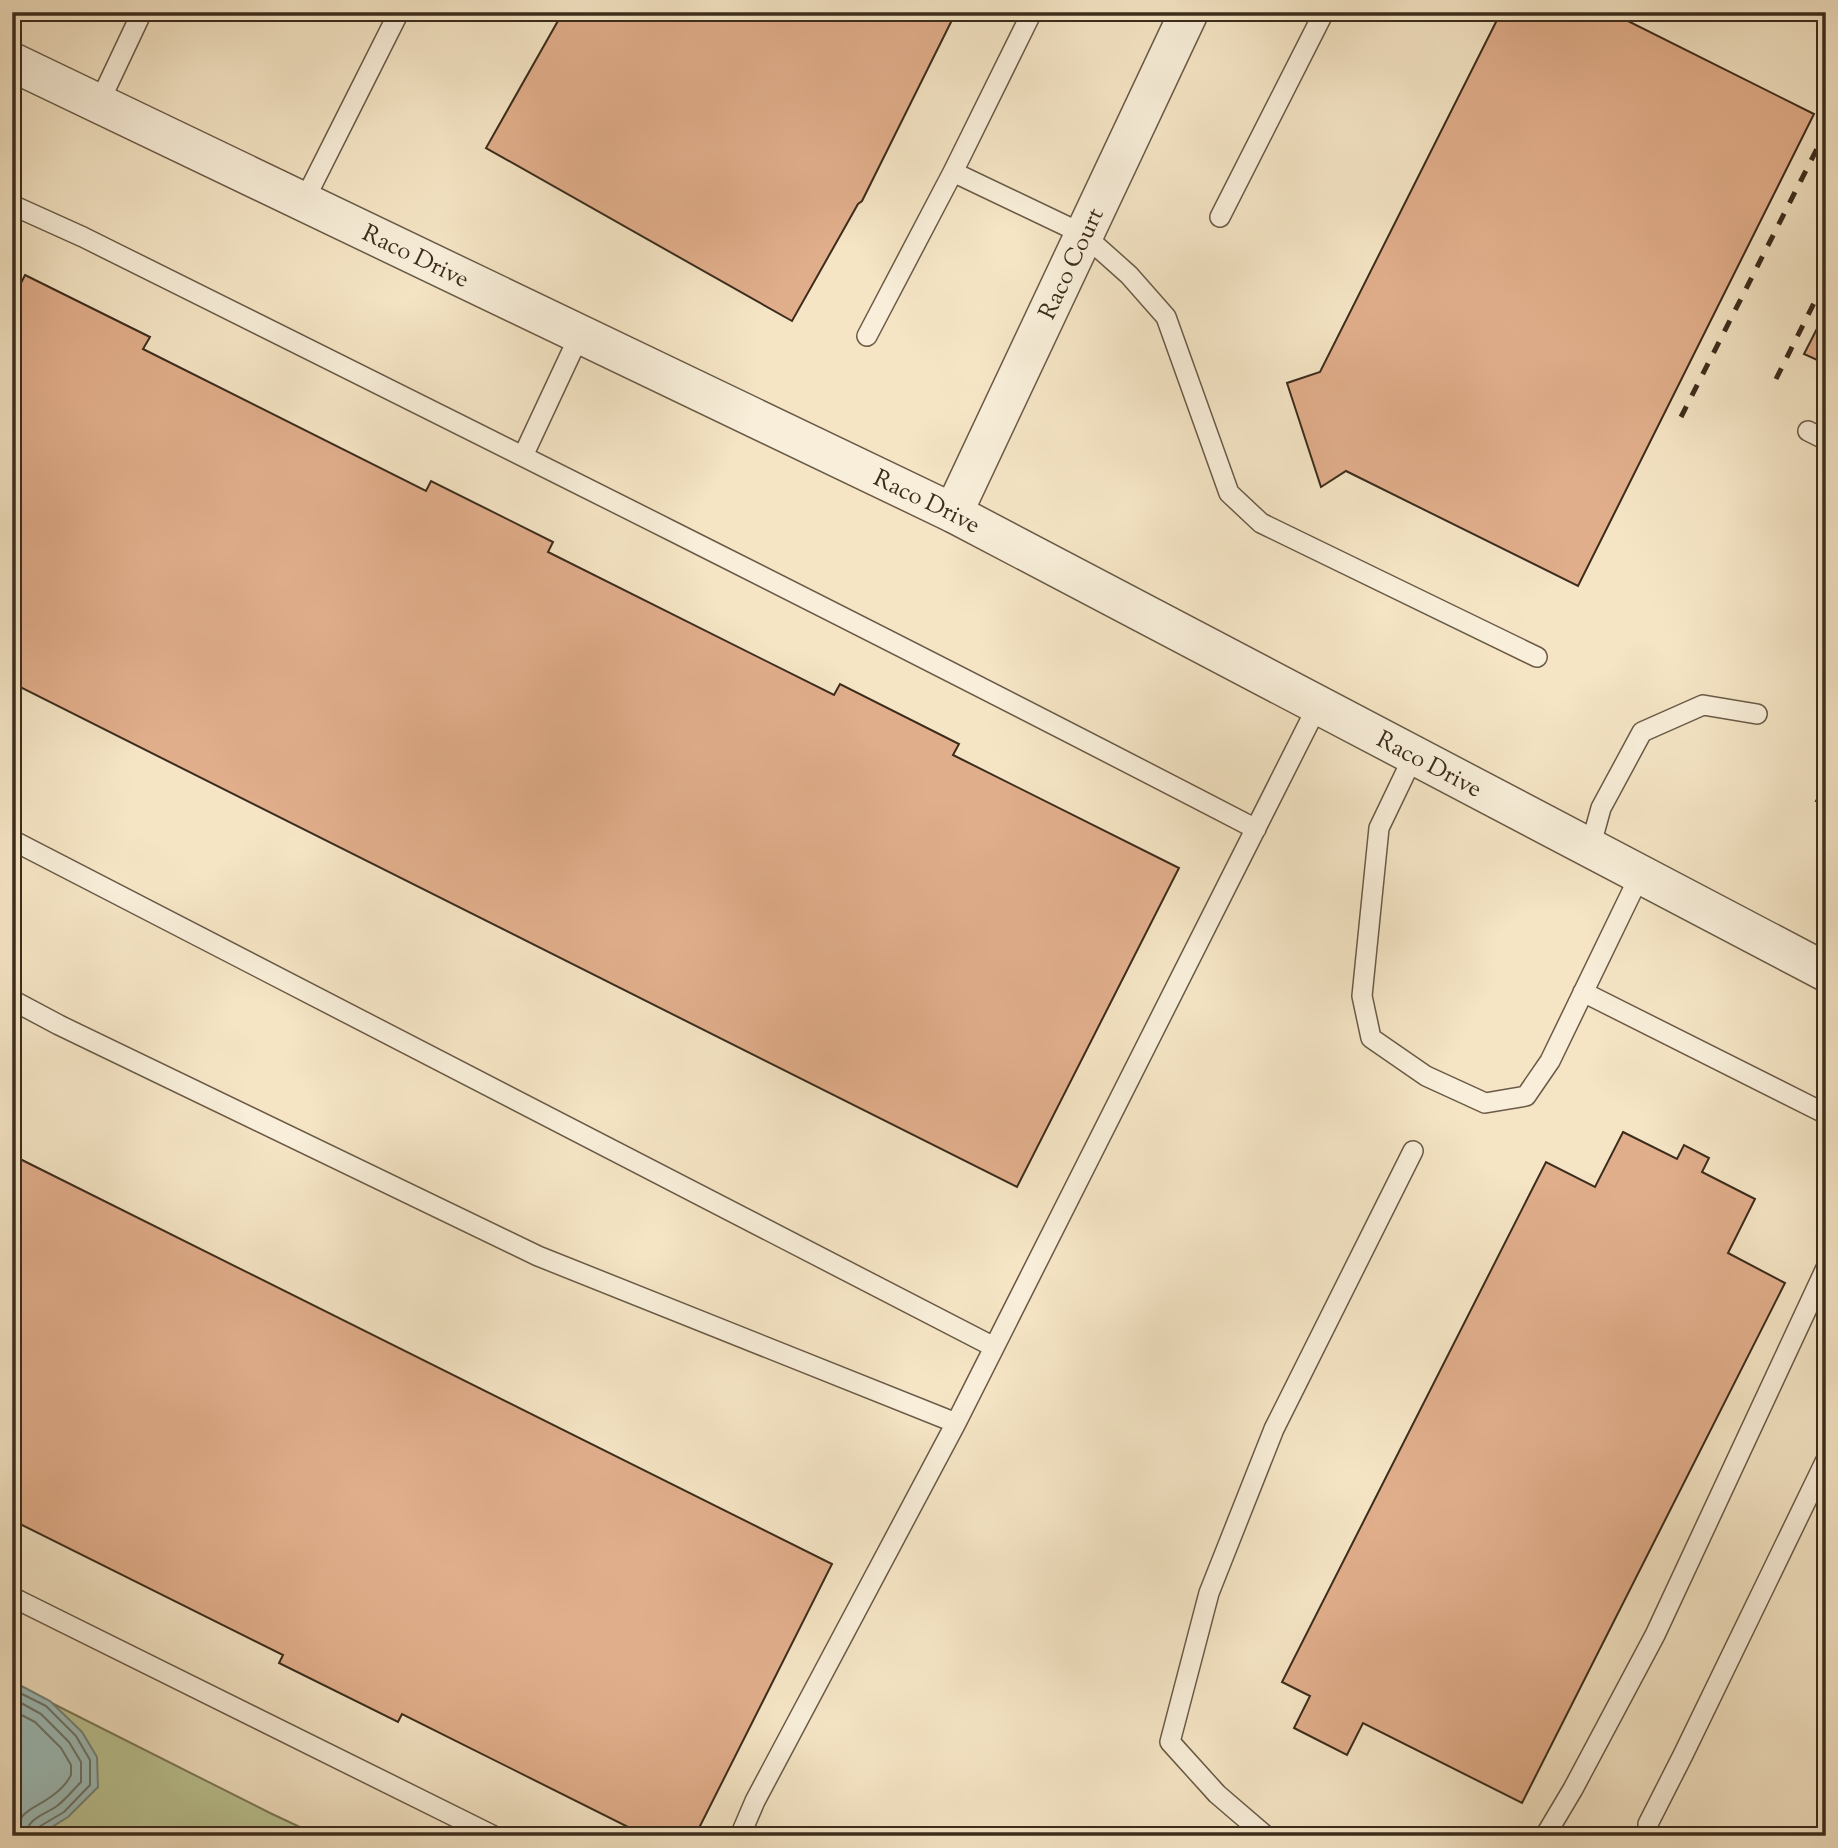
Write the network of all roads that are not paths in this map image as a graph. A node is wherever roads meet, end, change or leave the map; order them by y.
1 (142, 12) edge
2 (399, 12) edge
3 (1032, 12) edge
4 (1189, 12) edge
5 (1324, 12) edge
6 (12, 62) edge
7 (99, 103) junction
8 (953, 172) junction
9 (304, 201) junction
10 (12, 205) edge
11 (1220, 217) dead end
12 (1083, 234) junction
13 (580, 334) junction
14 (867, 336) dead end
15 (1808, 430) dead end
16 (1826, 440) edge
17 (523, 456) junction
18 (953, 513) junction
19 (1537, 657) dead end
20 (1318, 705) junction
21 (1757, 714) dead end
22 (1414, 755) junction
23 (1256, 829) junction
24 (12, 840) edge
25 (1590, 848) junction
26 (1640, 875) junction
27 (1826, 972) edge
28 (1583, 992) junction
29 (12, 1000) edge
30 (1826, 1114) edge
31 (1413, 1151) dead end
32 (1826, 1268) edge
33 (995, 1348) junction
34 (957, 1423) junction
35 (1826, 1460) edge
36 (12, 1597) edge
37 (1648, 1824) dead end
38 (494, 1836) edge
39 (740, 1836) edge
40 (1266, 1836) edge
41 (1545, 1836) edge

1 - 7 lane
2 - 9 lane
3 - 8 lane
4 - 12 street, Raco Court
5 - 11 lane
6 - 7 street, Raco Drive
7 - 9 street, Raco Drive
8 - 12 lane
8 - 14 lane
9 - 13 street, Raco Drive
10 - 17 lane
12 - 18 street, Raco Court
12 - 19 lane
13 - 17 lane
13 - 18 street, Raco Drive
15 - 16 lane
17 - 23 lane
18 - 20 street, Raco Drive
20 - 22 street, Raco Drive
20 - 23 lane
21 - 25 lane
22 - 25 street, Raco Drive
22 - 28 lane
23 - 33 lane
24 - 33 lane
25 - 26 street, Raco Drive
26 - 27 street, Raco Drive
26 - 28 lane
28 - 30 lane
29 - 34 lane
31 - 40 lane
32 - 41 lane
33 - 34 lane
34 - 39 lane
35 - 37 lane
36 - 38 lane

